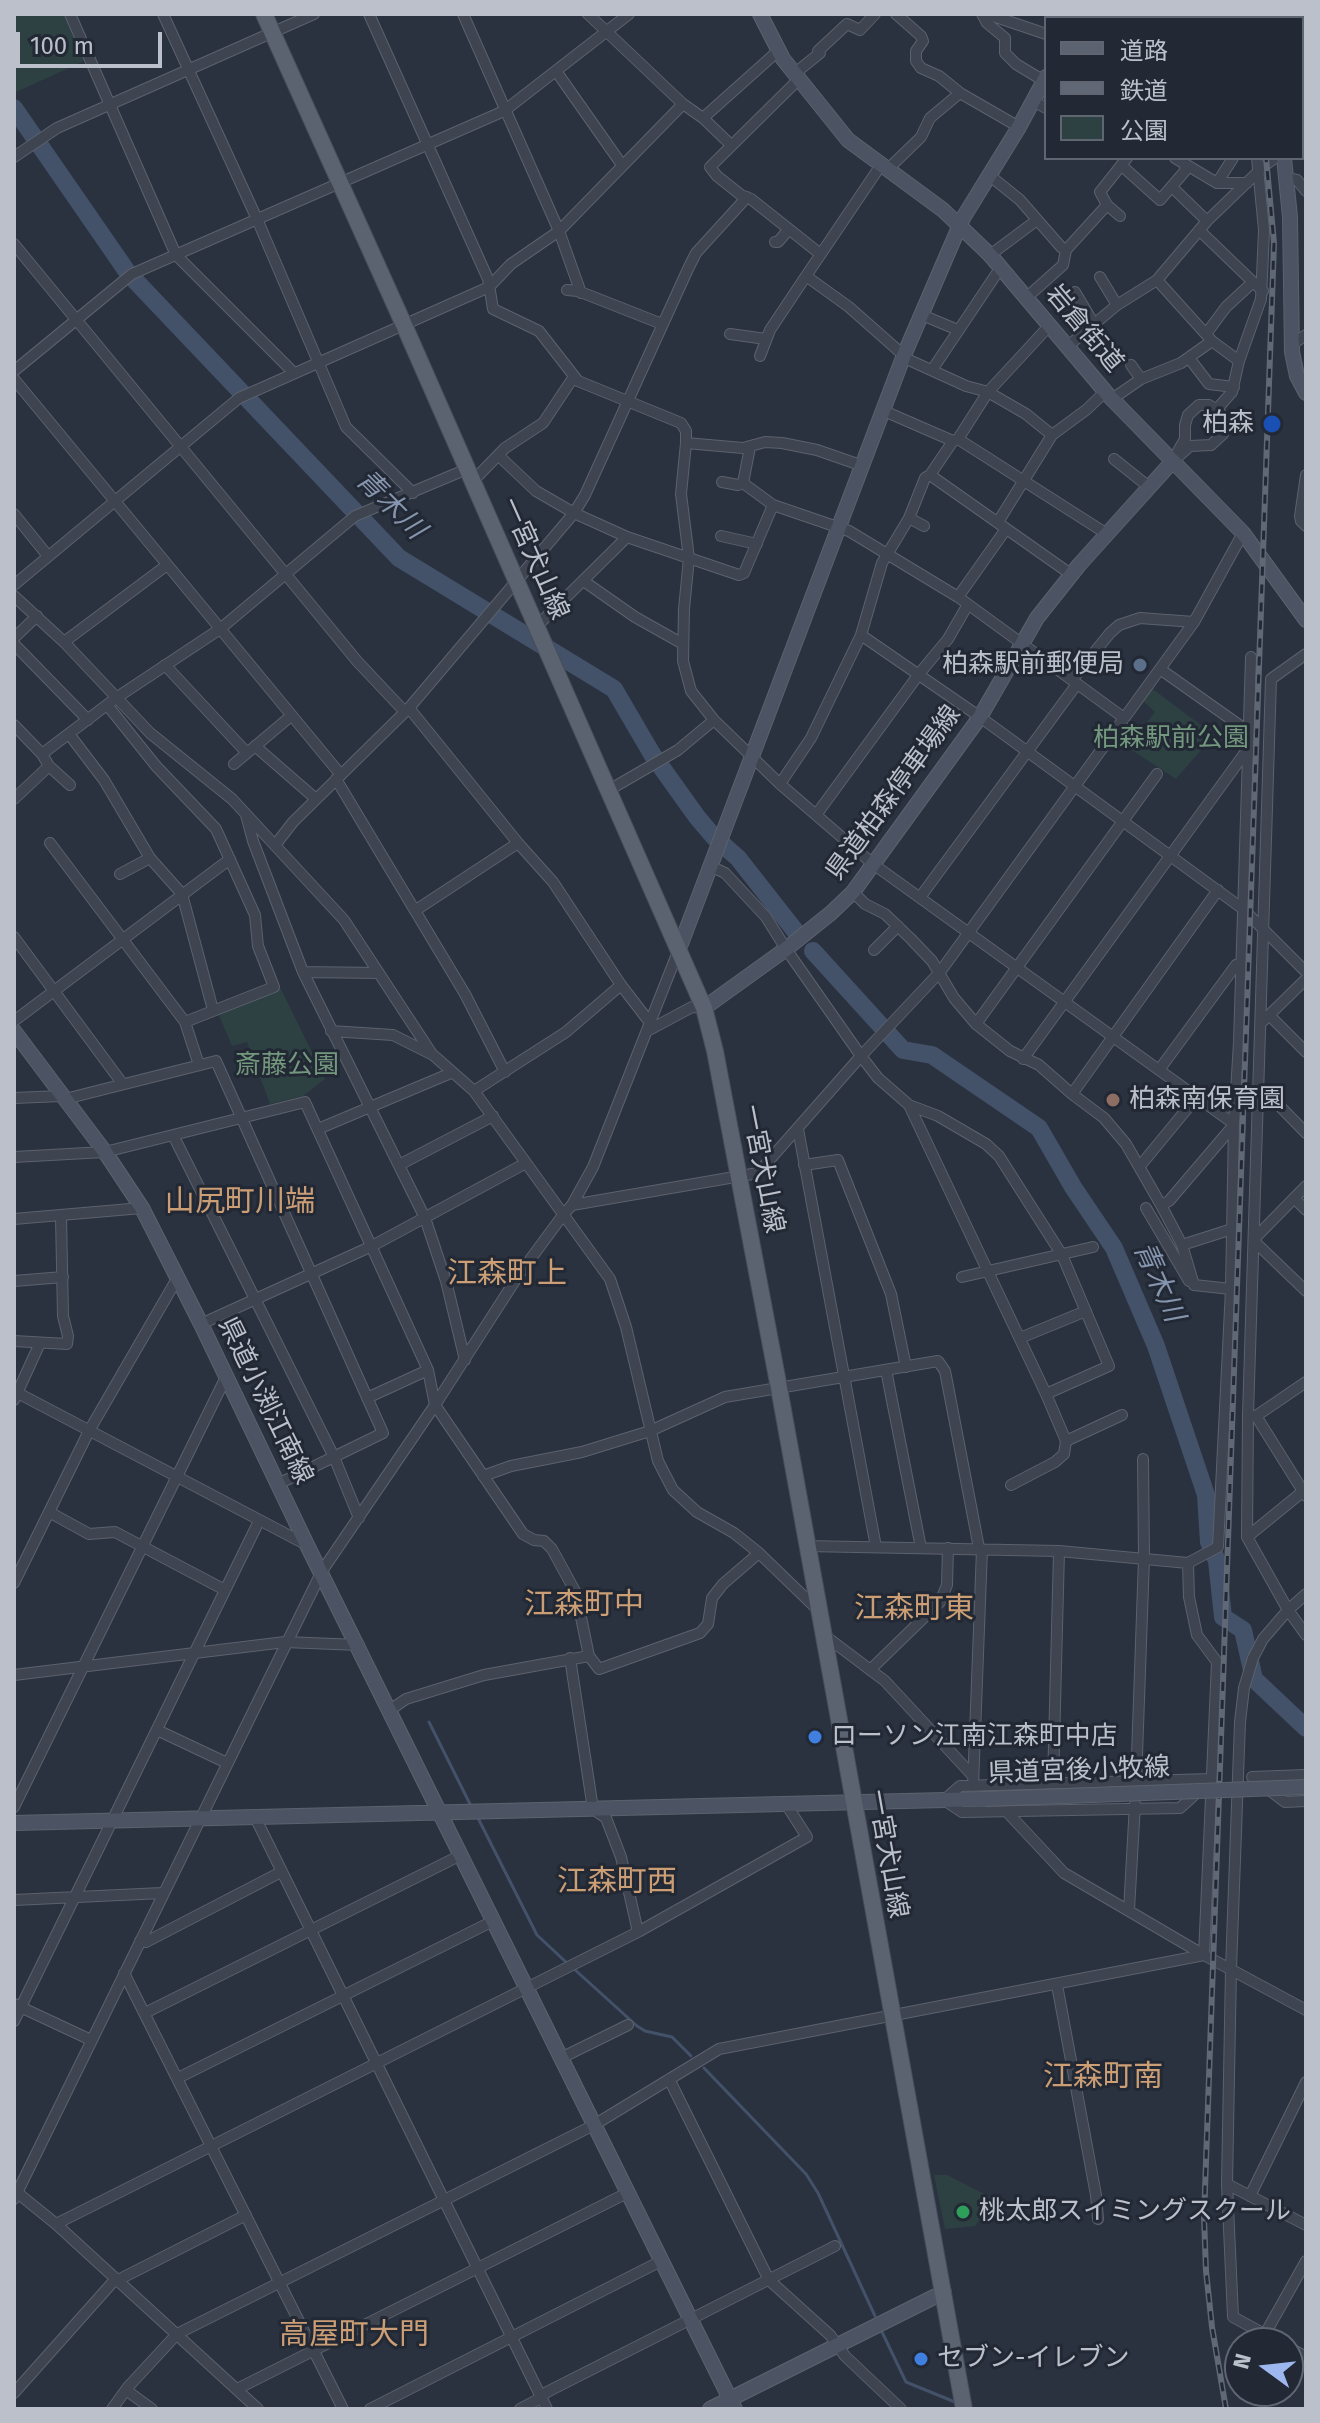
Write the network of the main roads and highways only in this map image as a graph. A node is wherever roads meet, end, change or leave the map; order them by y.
1 (264, 14) edge
2 (760, 14) edge
3 (1044, 83) edge
4 (1039, 104) edge
5 (1284, 160) edge
6 (961, 225) junction
7 (1306, 393) edge
8 (1172, 462) junction
9 (1306, 620) edge
10 (679, 949) junction
11 (704, 1008) junction
12 (16, 1037) edge
13 (1306, 1787) edge
14 (853, 1800) junction
15 (439, 1811) junction
16 (14, 1823) edge
17 (944, 2292) junction
18 (732, 2404) edge
19 (963, 2404) edge
20 (710, 2409) edge

1 - 10 main road, 一宮犬山線
2 - 6 main road, 岩倉街道
3 - 4 main road
4 - 6 main road
5 - 7 main road
6 - 8 main road, 岩倉街道
6 - 10 main road
8 - 9 main road
8 - 11 main road, 県道柏森停車場線
10 - 11 main road, 一宮犬山線
11 - 14 main road, 一宮犬山線
12 - 15 main road, 県道小渕江南線
13 - 14 main road, 県道宮後小牧線, bridge
14 - 15 main road
14 - 17 main road, 一宮犬山線
15 - 16 main road
15 - 18 main road, 県道小渕江南線
17 - 18 main road
17 - 19 main road, 一宮犬山線
18 - 20 main road

